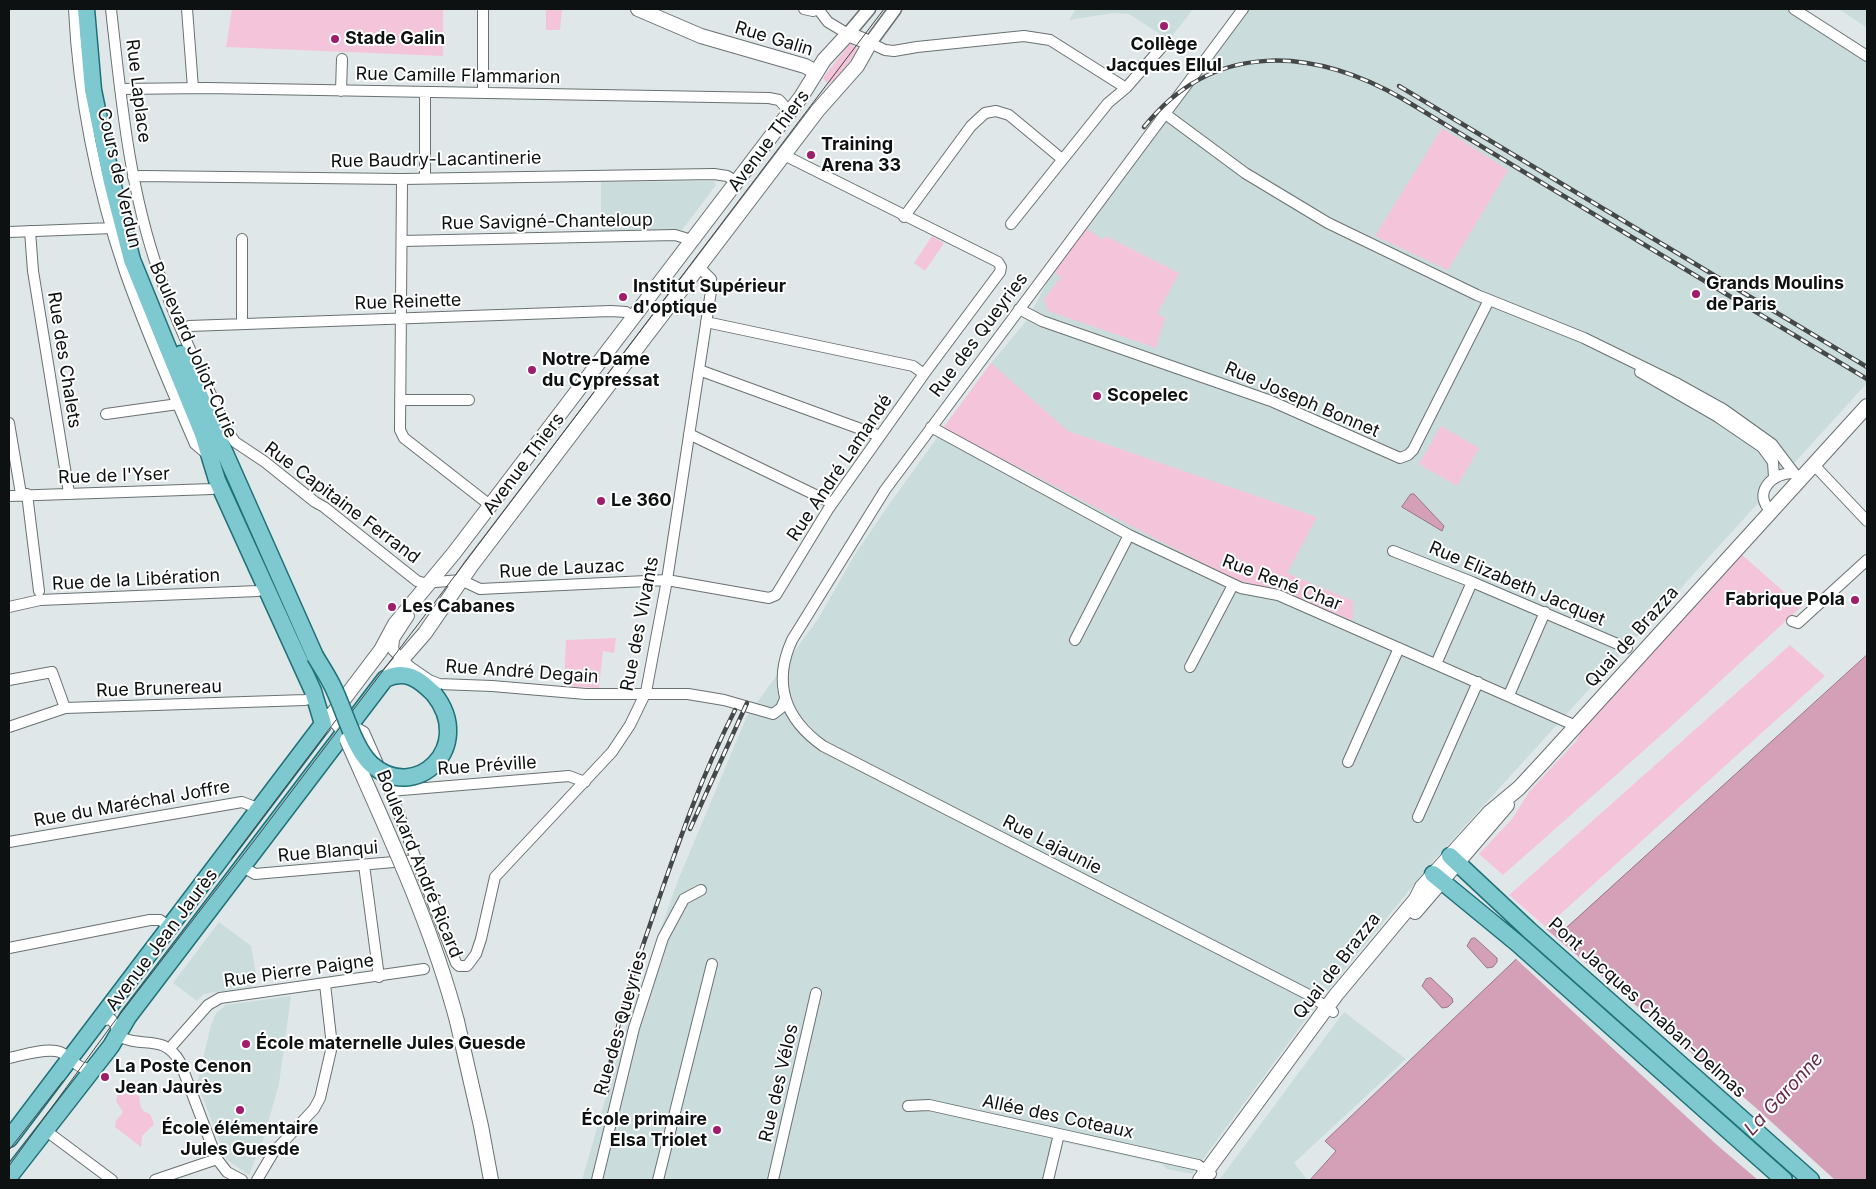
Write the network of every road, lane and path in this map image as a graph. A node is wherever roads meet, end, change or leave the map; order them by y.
1 (74, 9) edge
2 (82, 9) edge
3 (86, 9) edge
4 (96, 9) edge
5 (111, 9) edge
6 (187, 9) edge
7 (483, 9) edge
8 (638, 9) edge
9 (804, 9) edge
10 (818, 9) edge
11 (869, 9) edge
12 (895, 9) edge
13 (1244, 9) edge
14 (1794, 9) edge
15 (860, 39) junction
16 (1167, 40) dead end
17 (1867, 56) edge
18 (342, 59) dead end
19 (818, 76) junction
20 (193, 88) junction
21 (1126, 88) junction
22 (120, 89) junction
23 (93, 90) junction
24 (835, 90) junction
25 (341, 91) junction
26 (425, 93) junction
27 (483, 94) junction
28 (790, 112) junction
29 (1164, 113) junction
30 (784, 155) junction
31 (1062, 159) junction
32 (133, 177) junction
33 (425, 178) junction
34 (402, 179) junction
35 (737, 182) junction
36 (904, 216) junction
37 (1011, 224) dead end
38 (113, 228) junction
39 (30, 231) junction
40 (9, 232) edge
41 (242, 239) dead end
42 (402, 241) junction
43 (690, 243) junction
44 (699, 267) junction
45 (1489, 300) junction
46 (1019, 309) junction
47 (634, 317) junction
48 (401, 318) junction
49 (706, 322) junction
50 (242, 324) junction
51 (182, 329) junction
52 (1584, 338) junction
53 (176, 369) junction
54 (698, 370) junction
55 (924, 374) junction
56 (400, 400) junction
57 (470, 400) dead end
58 (178, 404) junction
59 (1867, 406) edge
60 (106, 414) dead end
61 (9, 423) edge
62 (931, 427) junction
63 (689, 434) junction
64 (880, 436) junction
65 (235, 442) joint
66 (209, 455) junction
67 (1814, 465) junction
68 (1798, 476) junction
69 (1774, 477) junction
70 (230, 486) junction
71 (69, 493) junction
72 (24, 494) junction
73 (9, 496) edge
74 (832, 503) junction
75 (490, 506) junction
76 (1772, 512) junction
77 (1867, 521) edge
78 (1129, 535) junction
79 (1393, 551) dead end
80 (1867, 560) edge
81 (461, 580) junction
82 (667, 580) junction
83 (435, 582) junction
84 (1472, 582) junction
85 (1233, 585) junction
86 (265, 588) junction
87 (39, 591) dead end
88 (9, 607) edge
89 (1545, 612) junction
90 (1792, 621) dead end
91 (1075, 640) dead end
92 (1399, 648) junction
93 (1627, 648) dead end
94 (405, 655) junction
95 (316, 656) junction
96 (1436, 664) junction
97 (1190, 667) dead end
98 (385, 679) junction
99 (9, 680) edge
100 (424, 681) junction
101 (1478, 682) junction
102 (317, 692) junction
103 (644, 696) junction
104 (1509, 696) junction
105 (785, 699) junction
106 (66, 708) junction
107 (326, 723) junction
108 (1576, 726) junction
109 (9, 727) edge
110 (348, 728) junction
111 (1348, 762) dead end
112 (585, 782) junction
113 (390, 791) junction
114 (260, 810) junction
115 (1418, 817) dead end
116 (9, 842) edge
117 (1454, 859) junction
118 (418, 860) junction
119 (364, 866) junction
120 (242, 867) junction
121 (1437, 878) junction
122 (701, 890) dead end
123 (170, 927) junction
124 (9, 948) edge
125 (712, 964) dead end
126 (424, 969) dead end
127 (379, 977) junction
128 (325, 984) junction
129 (816, 993) dead end
130 (1327, 1007) junction
131 (96, 1021) junction
132 (117, 1035) junction
133 (170, 1048) junction
134 (9, 1058) edge
135 (69, 1058) junction
136 (94, 1067) junction
137 (908, 1106) dead end
138 (45, 1130) junction
139 (1059, 1134) junction
140 (9, 1139) edge
141 (217, 1159) junction
142 (1205, 1174) edge
143 (9, 1177) edge
144 (168, 1178) edge
145 (112, 1180) edge
146 (155, 1180) edge
147 (242, 1180) edge
148 (257, 1180) edge
149 (490, 1180) edge
150 (597, 1180) edge
151 (658, 1180) edge
152 (774, 1180) edge
153 (1048, 1180) edge
154 (1784, 1180) edge
155 (1811, 1180) edge

1 - 38 street, Cours de Verdun
2 - 23 main road
3 - 23 main road, Boulevard Joliot-Curie
4 - 70 main road, Boulevard Joliot-Curie
5 - 22 street, Rue Laplace
6 - 20 street
7 - 27 street
8 - 19 main road, Rue Galin
9 - 10 street
10 - 15 street
11 - 15 street, Avenue Thiers
12 - 15 street, Avenue Thiers
13 - 29 street, Rue des Queyries
14 - 17 street
15 - 19 main road, Avenue Thiers
15 - 21 street
15 - 24 main road, Avenue Thiers
16 - 21 street
18 - 25 street
19 - 24 main road, Rue Galin
19 - 28 main road, Avenue Thiers
20 - 22 street, Rue Camille Flammarion
20 - 25 street, Rue Camille Flammarion
21 - 31 street
22 - 32 street, Rue Laplace
23 - 53 main road, Boulevard Joliot-Curie
24 - 30 main road, Avenue Thiers
25 - 26 street, Rue Camille Flammarion
26 - 27 street, Rue Camille Flammarion
26 - 33 street
27 - 28 street, Rue Camille Flammarion
28 - 35 main road, Avenue Thiers
29 - 45 street
29 - 46 street, Rue des Queyries
30 - 36 street
30 - 44 main road, Avenue Thiers
31 - 36 street
31 - 37 street
32 - 34 street, Rue Baudry-Lacantinerie
32 - 51 street, Rue Laplace
33 - 34 street, Rue Baudry-Lacantinerie
33 - 35 street, Rue Baudry-Lacantinerie
34 - 42 street
35 - 43 main road, Avenue Thiers
36 - 55 street, Rue André Lamandé
38 - 39 street
38 - 58 street, Cours de Verdun
39 - 40 street
39 - 71 street, Rue des Chalets
41 - 50 street
42 - 43 street, Rue Savigné-Chanteloup
42 - 48 street
43 - 47 main road, Avenue Thiers
44 - 49 street, Rue des Vivants
44 - 81 main road, Avenue Thiers
45 - 46 street, Rue Joseph Bonnet
45 - 52 street
46 - 62 street, Rue des Queyries
47 - 48 street, Rue Reinette
47 - 75 main road, Avenue Thiers
48 - 50 street, Rue Reinette
48 - 56 street
49 - 54 street, Rue des Vivants
49 - 55 street
50 - 51 street, Rue Reinette
51 - 65 street, Rue Laplace
52 - 68 street
52 - 69 street
53 - 66 main road
53 - 70 main road, Boulevard Joliot-Curie
54 - 63 street, Rue des Vivants
54 - 64 street
55 - 64 street, Rue André Lamandé
56 - 57 street
56 - 75 street
58 - 60 street
58 - 66 street, Cours de Verdun
59 - 67 main road, Quai de Brazza
61 - 72 street
62 - 78 street, Rue René Char
62 - 105 street, Rue des Queyries
63 - 74 street
63 - 82 street, Rue des Vivants
64 - 74 street, Rue André Lamandé
65 - 83 street, Rue Capitaine Ferrand
66 - 70 main road
67 - 68 main road, Quai de Brazza
67 - 77 street
68 - 69 street
68 - 76 main road, Quai de Brazza
69 - 76 street
70 - 71 street, Rue de l'Yser
70 - 86 main road
70 - 95 main road, Boulevard Joliot-Curie
70 - 102 main road, Boulevard Joliot-Curie
71 - 72 street, Rue de l'Yser
72 - 73 street, Rue de l'Yser
72 - 87 street
74 - 82 street, Rue André Lamandé
75 - 83 main road, Avenue Thiers
76 - 108 main road, Quai de Brazza
78 - 85 street, Rue René Char
78 - 91 street
79 - 84 street, Rue Elizabeth Jacquet
80 - 90 street
81 - 82 street, Rue de Lauzac
81 - 83 street
81 - 94 main road, Avenue Thiers
82 - 103 street, Rue des Vivants
83 - 94 street
83 - 94 street
83 - 107 main road, Avenue Thiers
84 - 89 street, Rue Elizabeth Jacquet
84 - 96 street
85 - 92 street, Rue René Char
85 - 97 street
86 - 88 street, Rue de la Libération
86 - 102 main road
89 - 93 street, Rue Elizabeth Jacquet
89 - 104 street
92 - 96 street, Rue René Char
92 - 111 street
94 - 98 main road, Avenue Thiers
94 - 100 street, Rue André Degain
95 - 100 main road, Boulevard Joliot-Curie, bridge
95 - 102 main road, Boulevard André Ricard, bridge
96 - 101 street, Rue René Char
98 - 100 main road
98 - 110 main road, Avenue Thiers
99 - 106 street
100 - 103 street, Rue André Degain
101 - 104 street, Rue René Char
101 - 115 street
102 - 106 street, Rue Brunereau
102 - 107 main road
102 - 149 main road, Boulevard André Ricard, bridge
103 - 105 street, Rue André Degain
103 - 112 street, Rue des Vivants
104 - 108 street, Rue René Char
105 - 130 street, Rue Lajaunie
106 - 109 street, Rue Brunereau
107 - 110 street
107 - 114 main road, Avenue Jean Jaurès
108 - 117 main road, Quai de Brazza
110 - 113 street
110 - 120 main road, Avenue Jean Jaurès
112 - 113 street, Rue Préville
112 - 118 street, Rue des Vivants
113 - 118 street
114 - 116 street, Rue du Maréchal Joffre
114 - 123 main road, Avenue Jean Jaurès
117 - 121 main road, Quai de Brazza
117 - 155 main road, Pont Jacques Chaban-Delmas
118 - 119 street, Rue Blanqui
119 - 120 street, Rue Blanqui
119 - 127 street
120 - 132 main road, Avenue Jean Jaurès
121 - 130 main road, Quai de Brazza
121 - 154 main road
122 - 150 street, Rue des Queyries
123 - 124 street
123 - 131 main road, Avenue Jean Jaurès
125 - 151 street
126 - 127 street, Rue Pierre Paigne
127 - 128 street, Rue Pierre Paigne
128 - 133 street, Rue Pierre Paigne
128 - 148 street
129 - 152 street, Rue des Vélos
130 - 142 main road, Quai de Brazza
131 - 132 street
131 - 135 main road, Avenue Jean Jaurès
132 - 133 street
132 - 136 main road, Avenue Jean Jaurès
133 - 141 street
134 - 135 street
135 - 136 street
135 - 140 main road, Avenue Jean Jaurès
136 - 138 main road, Avenue Jean Jaurès
137 - 139 street, Allée des Coteaux
138 - 143 main road, Avenue Jean Jaurès
138 - 145 street
139 - 142 street, Allée des Coteaux
139 - 153 street
141 - 144 street
141 - 147 street
144 - 146 street

